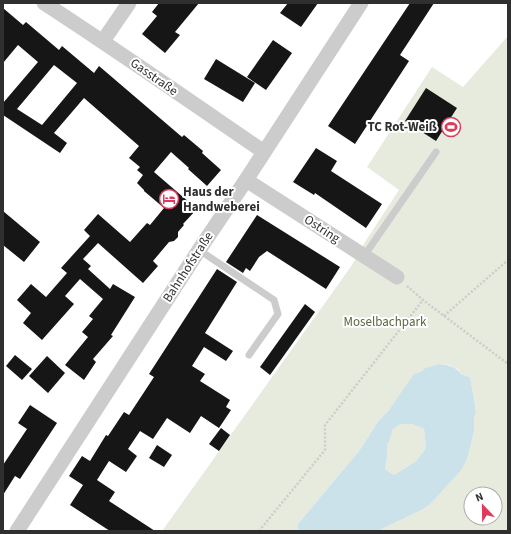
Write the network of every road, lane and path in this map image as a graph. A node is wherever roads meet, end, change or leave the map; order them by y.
1 (44, 3) edge
2 (129, 3) edge
3 (361, 3) edge
4 (103, 41) junction
5 (264, 152) junction
6 (436, 152) dead end
7 (246, 180) junction
8 (198, 250) junction
9 (364, 256) junction
10 (508, 260) edge
11 (397, 277) joint
12 (423, 300) junction
13 (444, 316) junction
14 (250, 355) dead end
15 (508, 364) edge
16 (17, 531) edge
17 (258, 531) edge

1 - 4 street, Gasstraße
2 - 4 street
3 - 5 street, Bahnhofstraße
4 - 5 street, Gasstraße
5 - 7 street, Bahnhofstraße
6 - 9 lane
7 - 8 street, Bahnhofstraße
7 - 9 street, Ostring
8 - 14 lane
8 - 16 street, Bahnhofstraße
9 - 11 street, Ostring
10 - 13 path
11 - 12 path
12 - 13 path
12 - 17 path
13 - 15 path

